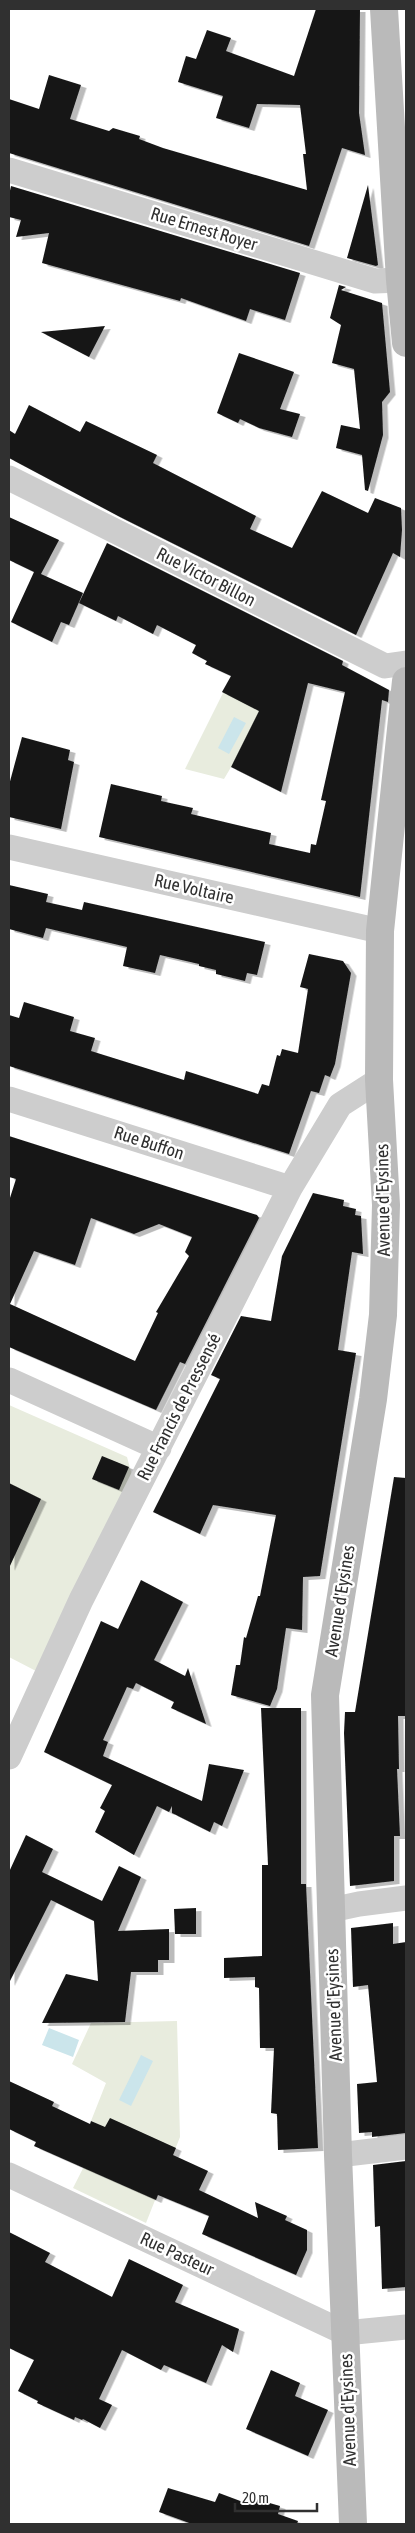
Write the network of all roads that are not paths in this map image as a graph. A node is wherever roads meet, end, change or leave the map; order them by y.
1 (384, 9) edge
2 (9, 170) edge
3 (400, 280) junction
4 (406, 343) edge
5 (9, 478) edge
6 (406, 663) edge
7 (406, 681) edge
8 (9, 847) edge
9 (380, 931) junction
10 (379, 1080) junction
11 (9, 1099) edge
12 (290, 1188) junction
13 (9, 1380) edge
14 (159, 1448) junction
15 (9, 1757) edge
16 (406, 1898) edge
17 (331, 1910) junction
18 (406, 2147) edge
19 (338, 2155) junction
20 (9, 2175) edge
21 (406, 2327) edge
22 (345, 2333) junction
23 (353, 2524) edge

1 - 3 street
2 - 3 street, Rue Ernest Royer
3 - 4 street
5 - 6 street, Rue Victor Billon
7 - 9 street, Avenue d'Eysines
8 - 9 street, Rue Voltaire
9 - 10 street, Avenue d'Eysines
10 - 12 street, Rue Francis de Pressensé
10 - 17 street, Avenue d'Eysines
11 - 12 street, Rue Buffon
12 - 14 street, Rue Francis de Pressensé
13 - 14 street
14 - 15 street, Rue Francis de Pressensé
16 - 17 street
17 - 19 street, Avenue d'Eysines
18 - 19 street
19 - 22 street, Avenue d'Eysines
20 - 22 street, Rue Pasteur
21 - 22 street
22 - 23 street, Avenue d'Eysines

